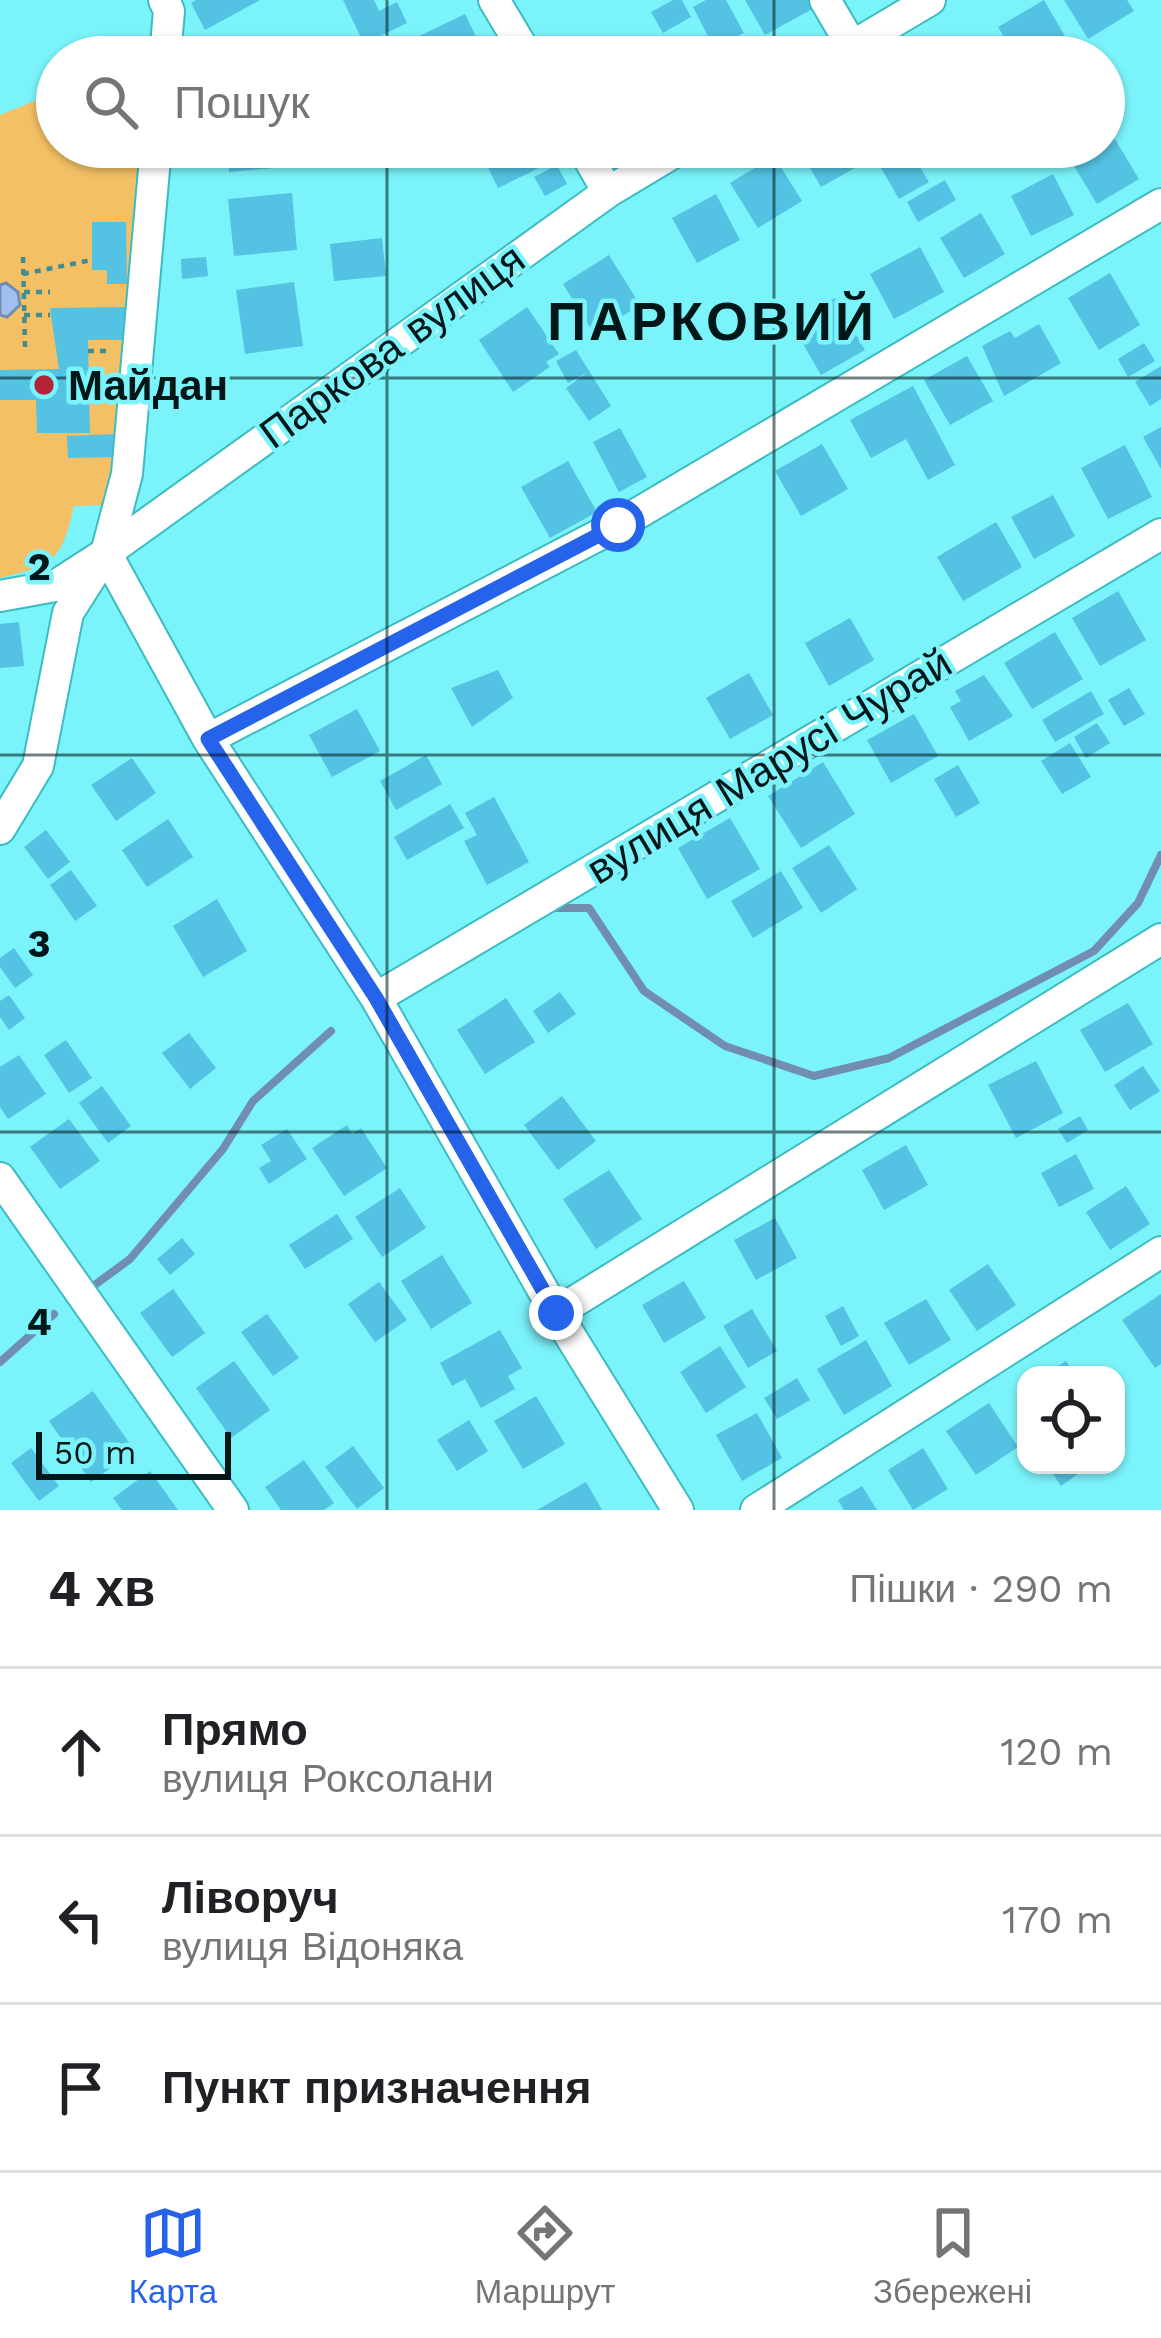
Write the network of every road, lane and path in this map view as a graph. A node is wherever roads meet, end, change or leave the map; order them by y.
1 (164, 0) edge
2 (494, 0) edge
3 (825, 0) edge
4 (930, 0) edge
5 (166, 36) edge
6 (515, 36) edge
7 (837, 36) edge
8 (870, 36) edge
9 (154, 168) edge
10 (594, 168) edge
11 (648, 168) edge
12 (608, 192) junction
13 (1161, 204) edge
14 (23, 257) dead end
15 (92, 260) dead end
16 (23, 274) junction
17 (24, 292) junction
18 (50, 292) dead end
19 (24, 315) junction
20 (50, 315) dead end
21 (25, 349) dead end
22 (1161, 534) edge
23 (106, 553) junction
24 (0, 596) edge
25 (208, 739) junction
26 (0, 829) edge
27 (1161, 939) edge
28 (376, 998) junction
29 (0, 1178) edge
30 (1161, 1252) edge
31 (556, 1313) junction
32 (233, 1510) edge
33 (678, 1510) edge
34 (757, 1510) edge

1 - 5 street
2 - 6 street
3 - 7 street
4 - 8 street
9 - 23 street
10 - 12 street
11 - 12 street, Паркова вулиця
12 - 23 street, Паркова вулиця
13 - 25 street
14 - 16 path
15 - 16 path
16 - 17 path
17 - 18 path
17 - 19 path
19 - 20 path
19 - 21 path
22 - 28 street, вулиця Марусі Чурай
23 - 24 street, Паркова вулиця
23 - 25 street
23 - 26 street
25 - 28 street
27 - 31 street
28 - 31 street
29 - 32 street
30 - 34 street
31 - 33 street

